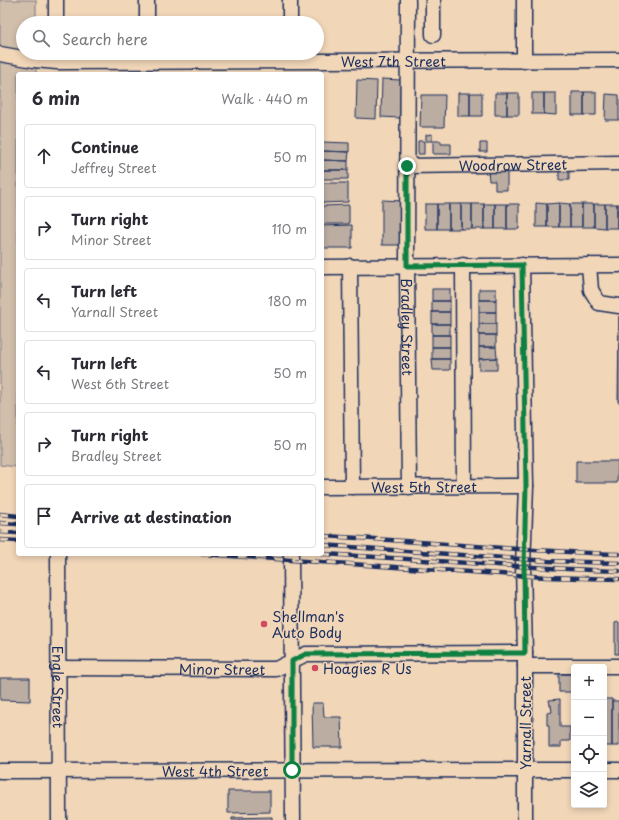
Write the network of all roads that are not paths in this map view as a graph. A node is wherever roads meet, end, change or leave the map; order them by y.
1 (56, 0) edge
2 (147, 0) edge
3 (290, 0) edge
4 (408, 0) edge
5 (433, 0) edge
6 (524, 0) edge
7 (56, 16) edge
8 (147, 16) edge
9 (290, 16) edge
10 (433, 35) dead end
11 (0, 54) edge
12 (16, 57) edge
13 (34, 60) edge
14 (102, 60) edge
15 (218, 60) edge
16 (619, 60) edge
17 (408, 61) junction
18 (524, 61) junction
19 (57, 63) edge
20 (290, 63) edge
21 (619, 163) edge
22 (407, 166) junction
23 (463, 265) junction
24 (522, 265) junction
25 (589, 265) junction
26 (619, 265) edge
27 (350, 266) junction
28 (407, 266) junction
29 (324, 267) edge
30 (619, 306) edge
31 (464, 486) junction
32 (526, 486) junction
33 (324, 487) edge
34 (352, 487) junction
35 (409, 487) junction
36 (58, 556) edge
37 (292, 556) edge
38 (525, 660) junction
39 (292, 661) junction
40 (619, 666) edge
41 (59, 668) junction
42 (292, 770) junction
43 (525, 770) junction
44 (571, 770) edge
45 (607, 770) edge
46 (619, 770) edge
47 (0, 771) edge
48 (59, 771) junction
49 (59, 820) edge
50 (292, 820) edge
51 (525, 820) edge

1 - 7 street
2 - 8 street
3 - 9 street
4 - 17 street, Bradley Street
5 - 10 street
6 - 18 street
11 - 12 street, West 7th Street
13 - 19 street, West 7th Street
14 - 19 street, West 7th Street
15 - 20 street, West 7th Street
16 - 18 street, West 7th Street
17 - 18 street, West 7th Street
17 - 20 street, West 7th Street
17 - 22 street, Bradley Street
21 - 22 street, Woodrow Street
22 - 28 street, Bradley Street
23 - 24 street
23 - 28 street
23 - 31 street
24 - 25 street
24 - 32 street, Yarnall Street
25 - 26 street
25 - 30 street
27 - 28 street
27 - 29 street
27 - 34 street
28 - 35 street, Bradley Street
31 - 32 street, West 5th Street
31 - 35 street, West 5th Street
32 - 38 street, Yarnall Street
33 - 34 street, West 5th Street
34 - 35 street, West 5th Street
36 - 41 street, Engle Street
37 - 39 street
38 - 39 street, Minor Street
38 - 40 street, Minor Street
38 - 43 street, Yarnall Street
39 - 41 street, Minor Street
39 - 42 street
41 - 48 street, Engle Street
42 - 43 street, West 4th Street
42 - 48 street, West 4th Street
42 - 50 street
43 - 44 street, West 4th Street
43 - 51 street, Yarnall Street
45 - 46 street
47 - 48 street, West 4th Street
48 - 49 street, Engle Street

